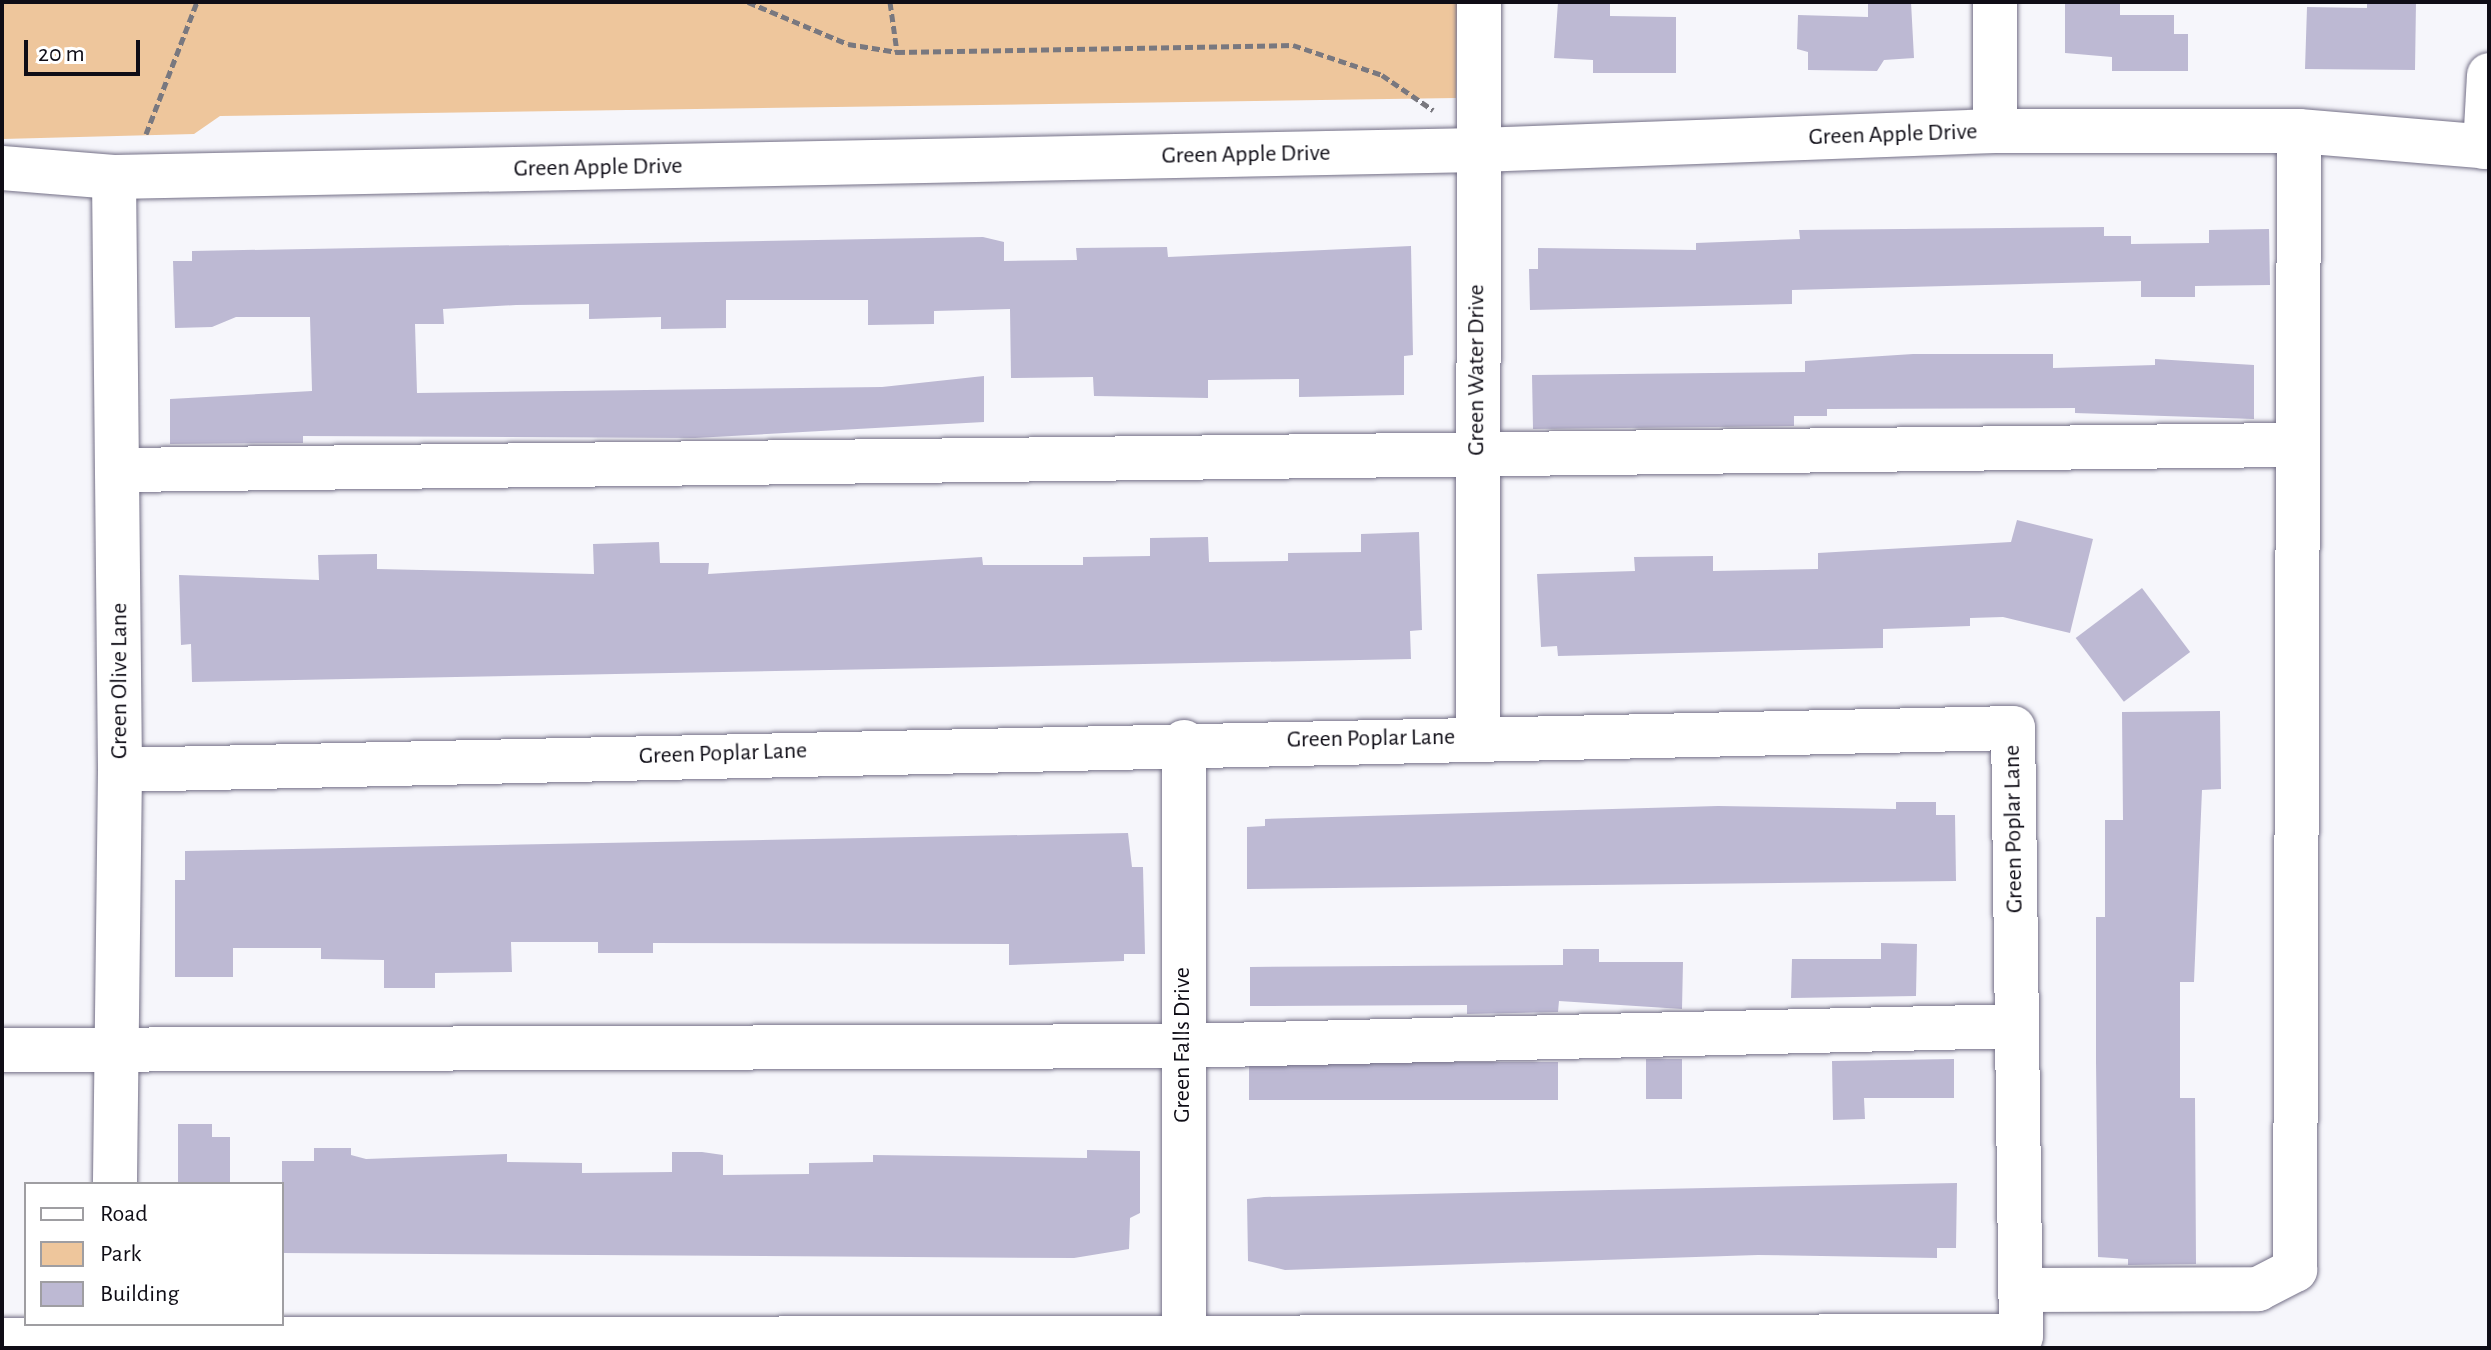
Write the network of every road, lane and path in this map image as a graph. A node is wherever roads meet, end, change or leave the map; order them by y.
1 (197, 2) edge
2 (748, 2) edge
3 (890, 2) edge
4 (1479, 2) edge
5 (1995, 2) edge
6 (897, 52) junction
7 (2489, 75) edge
8 (1995, 131) junction
9 (2299, 131) junction
10 (2487, 147) edge
11 (1479, 150) junction
12 (2, 168) edge
13 (114, 177) junction
14 (2293, 445) junction
15 (1476, 450) junction
16 (118, 470) junction
17 (1478, 738) junction
18 (1184, 742) junction
19 (120, 770) junction
20 (2016, 1026) junction
21 (1182, 1046) junction
22 (2, 1050) edge
23 (116, 1052) junction
24 (115, 1182) edge
25 (2020, 1290) junction
26 (113, 1331) edge
27 (2, 1340) edge
28 (1184, 1345) edge

1 - 13 path
2 - 6 path
3 - 6 path
4 - 11 street, Green Water Drive
5 - 8 street
6 - 11 path
7 - 10 street
8 - 9 street, Green Apple Drive
8 - 11 street, Green Apple Drive
9 - 10 street, Green Apple Drive
9 - 14 street
11 - 13 street, Green Apple Drive
11 - 15 street, Green Water Drive
12 - 13 street, Green Apple Drive
13 - 16 street, Green Olive Lane
14 - 15 street
14 - 25 street
15 - 16 street
15 - 17 street, Green Water Drive
16 - 19 street, Green Olive Lane
17 - 18 street, Green Poplar Lane
17 - 20 street, Green Poplar Lane
18 - 19 street, Green Poplar Lane
18 - 21 street, Green Falls Drive
19 - 23 street, Green Olive Lane
20 - 21 street
20 - 25 street, Green Poplar Lane
21 - 23 street
21 - 28 street, Green Falls Drive
22 - 23 street
23 - 24 street, Green Olive Lane
25 - 28 street, Green Poplar Lane
26 - 27 street
26 - 28 street

